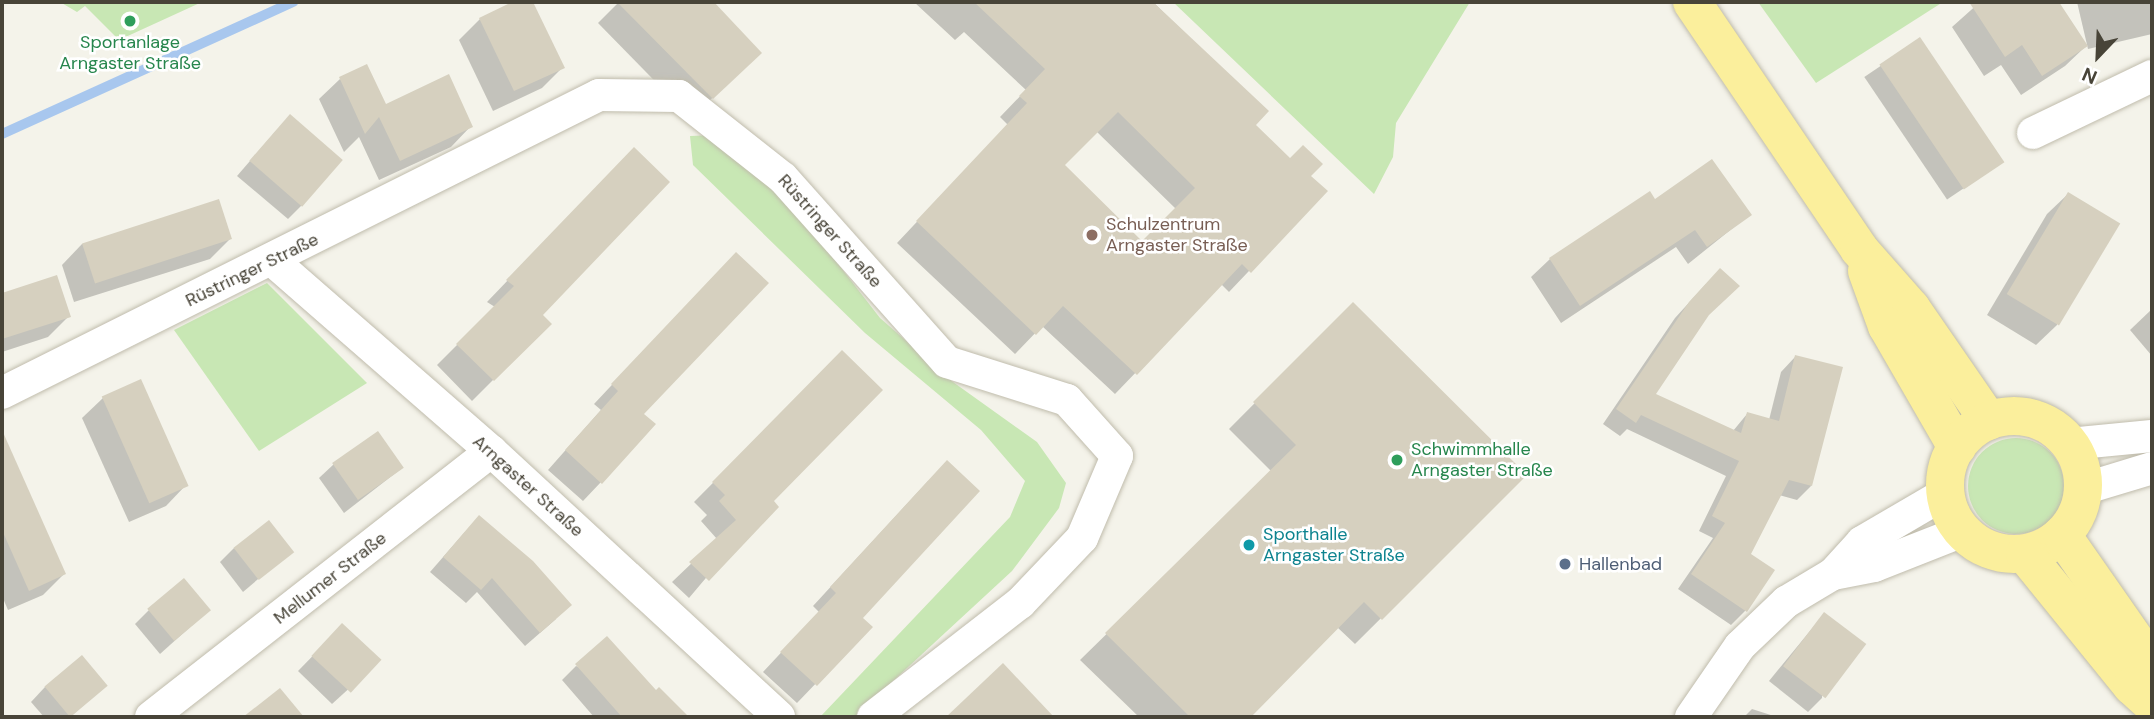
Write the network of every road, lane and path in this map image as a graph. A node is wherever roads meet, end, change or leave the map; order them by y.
1 (1692, 2) edge
2 (2152, 76) edge
3 (2034, 134) dead end
4 (1859, 249) junction
5 (272, 260) junction
6 (2, 393) edge
7 (1989, 421) junction
8 (2152, 436) edge
9 (2070, 444) junction
10 (1957, 447) junction
11 (491, 452) junction
12 (2152, 468) edge
13 (2083, 489) junction
14 (1945, 493) junction
15 (1963, 531) junction
16 (2062, 535) junction
17 (2025, 554) junction
18 (1833, 575) junction
19 (2152, 664) edge
20 (2152, 704) edge
21 (166, 713) edge
22 (779, 717) edge
23 (873, 717) edge
24 (1691, 717) edge

1 - 4 main road
2 - 3 street
4 - 7 main road
4 - 10 main road
5 - 6 street, Rüstringer Straße
5 - 11 street, Arngaster Straße
5 - 23 street, Rüstringer Straße
7 - 9 main road
7 - 10 main road
8 - 9 street
9 - 13 main road
10 - 14 main road
11 - 21 street, Mellumer Straße
11 - 22 street, Arngaster Straße
12 - 13 street
13 - 16 main road
14 - 15 main road
14 - 18 street
15 - 17 main road
15 - 18 street
16 - 17 main road
16 - 19 main road
17 - 20 main road
18 - 24 street

